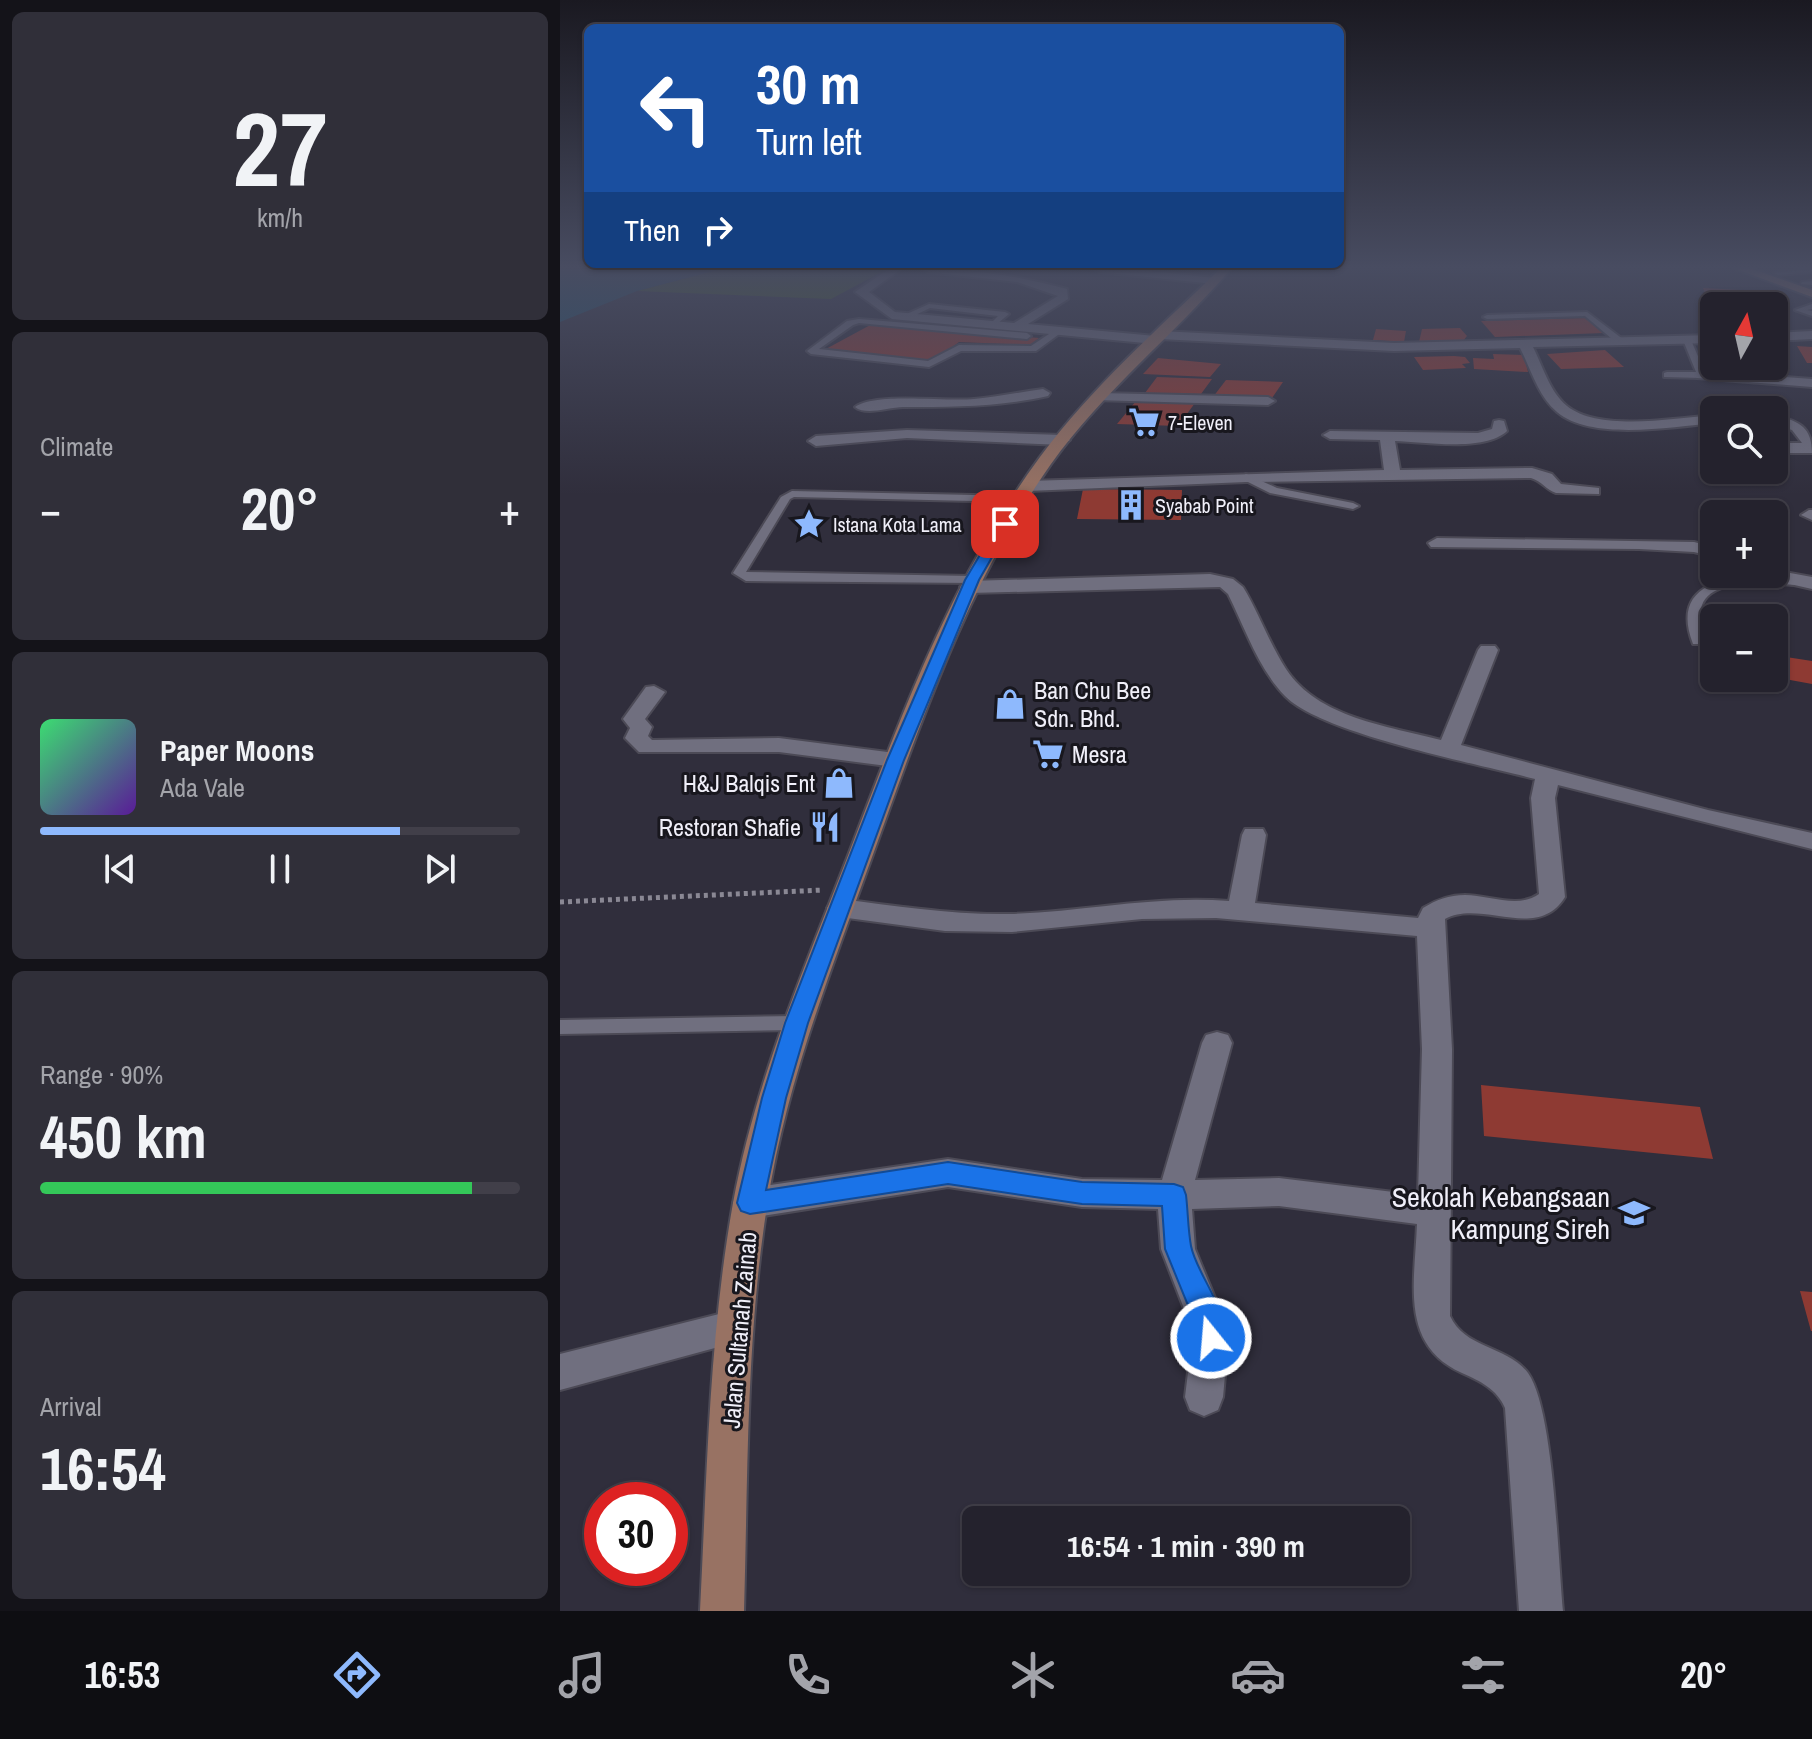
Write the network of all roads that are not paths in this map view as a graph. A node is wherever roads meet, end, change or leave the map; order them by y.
1 (820, 344) edge
2 (1015, 344) edge
3 (1040, 344) edge
4 (1151, 344) edge
5 (1320, 344) edge
6 (1551, 344) edge
7 (1689, 344) edge
8 (1525, 345) junction
9 (1008, 349) junction
10 (1700, 370) edge
11 (1667, 375) dead end
12 (1700, 375) edge
13 (1771, 380) edge
14 (1812, 383) edge
15 (1043, 393) dead end
16 (1100, 397) junction
17 (1268, 401) dead end
18 (862, 407) dead end
19 (1700, 420) edge
20 (1499, 424) dead end
21 (1788, 424) edge
22 (1330, 435) dead end
23 (1387, 436) junction
24 (1062, 440) junction
25 (816, 441) dead end
26 (1812, 447) edge
27 (1788, 448) edge
28 (1393, 475) junction
29 (1246, 477) junction
30 (1593, 491) dead end
31 (1024, 493) junction
32 (1353, 506) dead end
33 (1437, 543) dead end
34 (1700, 548) edge
35 (1788, 578) edge
36 (1808, 583) edge
37 (970, 584) junction
38 (1698, 641) dead end
39 (1488, 650) dead end
40 (654, 692) dead end
41 (1448, 749) junction
42 (895, 760) junction
43 (1548, 775) junction
44 (1254, 835) dead end
45 (1812, 841) edge
46 (843, 899) junction
47 (1240, 911) junction
48 (1430, 928) junction
49 (797, 1023) junction
50 (560, 1027) edge
51 (1217, 1043) dead end
52 (1174, 1195) junction
53 (750, 1203) junction
54 (1434, 1212) junction
55 (735, 1327) junction
56 (560, 1372) edge
57 (1204, 1397) dead end
58 (722, 1611) edge
59 (1541, 1611) edge

1 - 9 lane
2 - 9 lane
3 - 9 lane
4 - 16 main road, Jalan Sultanah Zainab
5 - 8 street
6 - 8 street
7 - 10 lane
8 - 19 street
11 - 12 lane
13 - 14 street
15 - 18 street
16 - 17 street
16 - 24 main road, Jalan Sultanah Zainab
20 - 23 street
21 - 26 street
22 - 23 street
23 - 28 street
24 - 25 street
24 - 31 main road, Jalan Sultanah Zainab
26 - 27 street
28 - 29 street
28 - 30 street
29 - 31 street
29 - 32 lane
31 - 37 main road, Jalan Sultanah Zainab
31 - 37 lane
33 - 34 street
35 - 36 street
36 - 38 lane
37 - 41 street
37 - 42 main road, Jalan Sultanah Zainab
39 - 41 street
40 - 42 street
41 - 43 street
42 - 46 main road, Jalan Sultanah Zainab
43 - 45 street
43 - 48 street
44 - 47 street
46 - 47 street
46 - 49 main road, Jalan Sultanah Zainab
47 - 48 street
48 - 54 street
49 - 50 lane
49 - 53 main road, Jalan Sultanah Zainab
51 - 52 street
52 - 53 street
52 - 54 street
52 - 57 street
53 - 55 main road, Jalan Sultanah Zainab
54 - 59 street
55 - 56 street
55 - 58 main road, Jalan Sultanah Zainab

